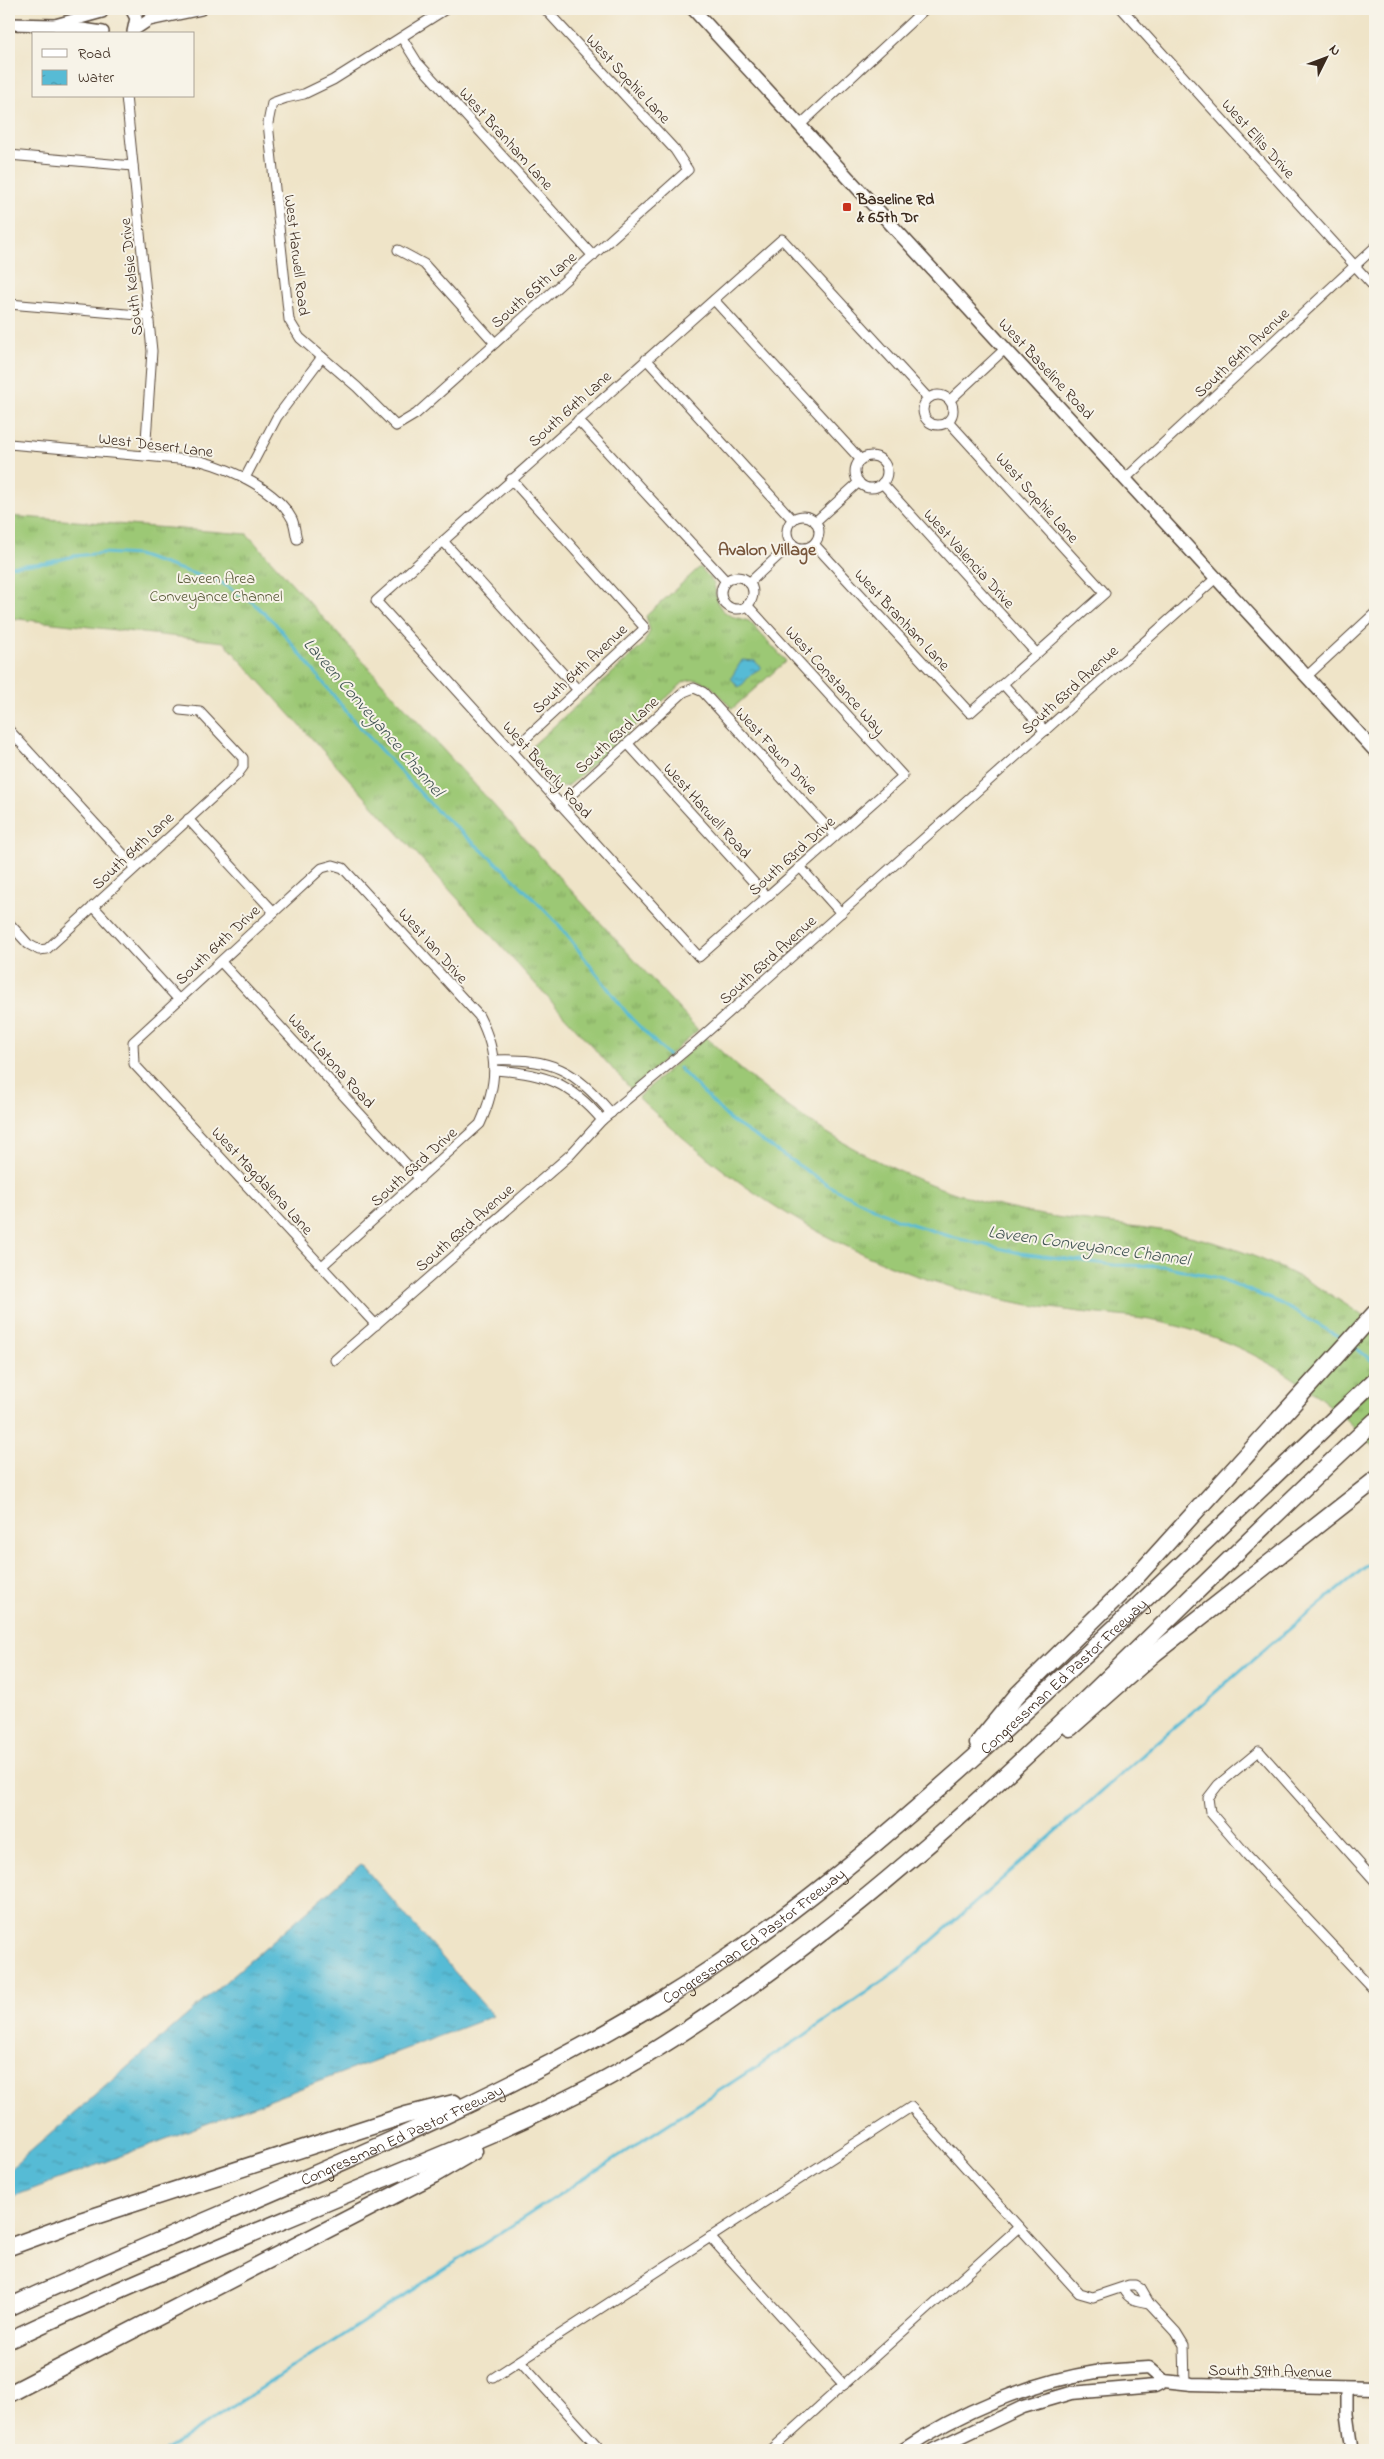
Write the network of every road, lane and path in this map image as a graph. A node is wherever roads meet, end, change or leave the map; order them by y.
1 (131, 9) edge
2 (141, 9) edge
3 (160, 9) edge
4 (201, 9) edge
5 (446, 9) edge
6 (545, 9) edge
7 (694, 9) edge
8 (924, 9) edge
9 (1122, 9) edge
10 (104, 10) edge
11 (9, 24) edge
12 (55, 25) junction
13 (98, 32) edge
14 (104, 32) edge
15 (133, 32) edge
16 (402, 38) junction
17 (126, 98) edge
18 (800, 125) junction
19 (9, 155) edge
20 (133, 166) junction
21 (688, 170) joint
22 (1375, 246) edge
23 (398, 250) dead end
24 (594, 256) junction
25 (1355, 266) junction
26 (1375, 288) edge
27 (714, 300) junction
28 (9, 304) edge
29 (150, 316) junction
30 (495, 343) junction
31 (1006, 348) junction
32 (322, 357) junction
33 (646, 359) junction
34 (928, 398) junction
35 (950, 400) junction
36 (578, 420) junction
37 (948, 421) junction
38 (396, 426) joint
39 (9, 444) edge
40 (145, 455) junction
41 (860, 459) junction
42 (245, 478) junction
43 (1126, 478) junction
44 (511, 479) junction
45 (859, 482) junction
46 (882, 483) junction
47 (793, 520) junction
48 (815, 522) junction
49 (297, 539) dead end
50 (443, 541) junction
51 (792, 543) junction
52 (814, 544) junction
53 (1217, 577) junction
54 (726, 581) junction
55 (749, 583) junction
56 (376, 601) joint
57 (748, 605) junction
58 (1375, 613) edge
59 (1037, 654) junction
60 (1307, 676) junction
61 (1003, 684) junction
62 (694, 688) joint
63 (578, 690) junction
64 (180, 710) dead end
65 (9, 730) edge
66 (1045, 731) junction
67 (628, 744) junction
68 (512, 751) junction
69 (1375, 751) edge
70 (903, 776) joint
71 (560, 805) junction
72 (188, 818) junction
73 (835, 836) junction
74 (333, 866) joint
75 (135, 867) junction
76 (800, 867) junction
77 (767, 897) junction
78 (93, 906) junction
79 (274, 912) junction
80 (841, 913) junction
81 (9, 923) edge
82 (699, 957) joint
83 (221, 962) junction
84 (179, 1000) junction
85 (132, 1054) joint
86 (494, 1060) junction
87 (495, 1070) junction
88 (611, 1113) junction
89 (602, 1120) junction
90 (420, 1179) junction
91 (322, 1266) junction
92 (1372, 1317) edge
93 (376, 1325) junction
94 (335, 1360) dead end
95 (1372, 1384) edge
96 (1375, 1421) edge
97 (1375, 1480) edge
98 (956, 1773) junction
99 (982, 1797) junction
100 (1375, 1881) edge
101 (1375, 1991) edge
102 (487, 2095) junction
103 (525, 2120) junction
104 (1019, 2227) junction
105 (710, 2237) junction
106 (9, 2247) edge
107 (9, 2307) edge
108 (9, 2340) edge
109 (520, 2361) junction
110 (493, 2378) dead end
111 (1164, 2381) junction
112 (1185, 2383) junction
113 (844, 2384) junction
114 (1347, 2388) junction
115 (1375, 2388) edge
116 (9, 2394) edge
117 (602, 2450) edge
118 (771, 2450) edge
119 (903, 2450) edge
120 (933, 2450) edge
121 (1352, 2450) edge

1 - 15 street
2 - 3 street
4 - 15 street
5 - 16 street
6 - 21 street, West Sophie Lane
7 - 18 main road, West Baseline Road
8 - 18 street
9 - 25 street, West Ellis Drive
10 - 12 street
10 - 14 street
11 - 12 street
12 - 13 street
16 - 24 street, West Branham Lane
16 - 32 street, West Harwell Road
17 - 20 street, South Kelsie Drive
18 - 31 main road, West Baseline Road
19 - 20 street
20 - 29 street, South Kelsie Drive
21 - 24 street, South 65th Lane
22 - 25 street, South 64th Avenue
23 - 30 street
24 - 30 street, South 65th Lane
25 - 26 street, West Ellis Drive
25 - 43 street, South 64th Avenue
27 - 33 street, South 64th Lane
27 - 34 street, South 64th Lane
27 - 41 street
28 - 29 street
29 - 40 street, South Kelsie Drive
30 - 38 street, South 65th Lane
31 - 35 street
31 - 43 main road, West Baseline Road
32 - 38 street, West Harwell Road
32 - 42 street
33 - 36 street, South 64th Lane
33 - 47 street
34 - 35 street
34 - 37 street
35 - 37 street
36 - 44 street, South 64th Lane
36 - 54 street
37 - 59 street, West Sophie Lane
39 - 40 street, West Desert Lane
40 - 42 street, West Desert Lane
41 - 45 street
41 - 46 street
42 - 49 street, West Desert Lane
43 - 53 main road, West Baseline Road
44 - 50 street, South 64th Lane
44 - 63 street, South 64th Avenue
45 - 46 street
45 - 48 street
46 - 59 street, West Valencia Drive
47 - 48 street
47 - 51 street
48 - 52 street
50 - 56 street, South 64th Lane
50 - 63 street
51 - 52 street
51 - 55 street
52 - 61 street, West Branham Lane
53 - 60 main road, West Baseline Road
53 - 66 street, South 63rd Avenue
54 - 55 street
54 - 57 street
55 - 57 street
56 - 68 street, West Beverly Road
57 - 70 street, West Constance Way
58 - 60 street
59 - 61 street
60 - 69 main road, West Baseline Road
61 - 66 street
62 - 67 street, South 63rd Lane
62 - 73 street, West Fawn Drive
63 - 68 street, South 64th Avenue
64 - 72 street, South 64th Lane
65 - 75 street
66 - 80 street, South 63rd Avenue
67 - 71 street, South 63rd Lane
67 - 77 street, West Harwell Road
68 - 71 street, West Beverly Road
70 - 73 street, South 63rd Drive
71 - 82 street, West Beverly Road
72 - 75 street, South 64th Lane
72 - 79 street
73 - 76 street, South 63rd Drive
74 - 79 street, South 64th Drive
74 - 86 street, West Ian Drive
75 - 78 street, South 64th Lane
76 - 77 street, South 63rd Drive
76 - 80 street
77 - 82 street, South 63rd Drive
78 - 81 street, South 64th Lane
78 - 84 street
79 - 83 street, South 64th Drive
80 - 88 street, South 63rd Avenue
83 - 84 street, South 64th Drive
83 - 90 street, West Latona Road
84 - 85 street, South 64th Drive
85 - 91 street, West Magdalena Lane
86 - 87 street, West Ian Drive
86 - 88 street
87 - 89 street
87 - 90 street, South 63rd Drive
88 - 89 street, South 63rd Avenue
89 - 93 street, South 63rd Avenue
90 - 91 street, South 63rd Drive
91 - 93 street, West Magdalena Lane
92 - 98 highway
93 - 94 street, South 63rd Avenue
95 - 98 highway, Congressman Ed Pastor Freeway
96 - 99 highway, Congressman Ed Pastor Freeway
97 - 99 highway
98 - 102 highway, Congressman Ed Pastor Freeway
99 - 103 highway, Congressman Ed Pastor Freeway
100 - 101 street
102 - 106 highway
102 - 107 highway, Congressman Ed Pastor Freeway
103 - 108 highway, Congressman Ed Pastor Freeway
103 - 116 highway
104 - 105 street
104 - 112 street
104 - 113 street
105 - 109 street
105 - 113 street
109 - 110 street
109 - 117 street
111 - 112 main road, South 59th Avenue
111 - 119 main road, South 59th Avenue
111 - 120 main road, South 59th Avenue
112 - 114 main road, South 59th Avenue
113 - 118 street
114 - 115 main road, South 59th Avenue
114 - 121 street

